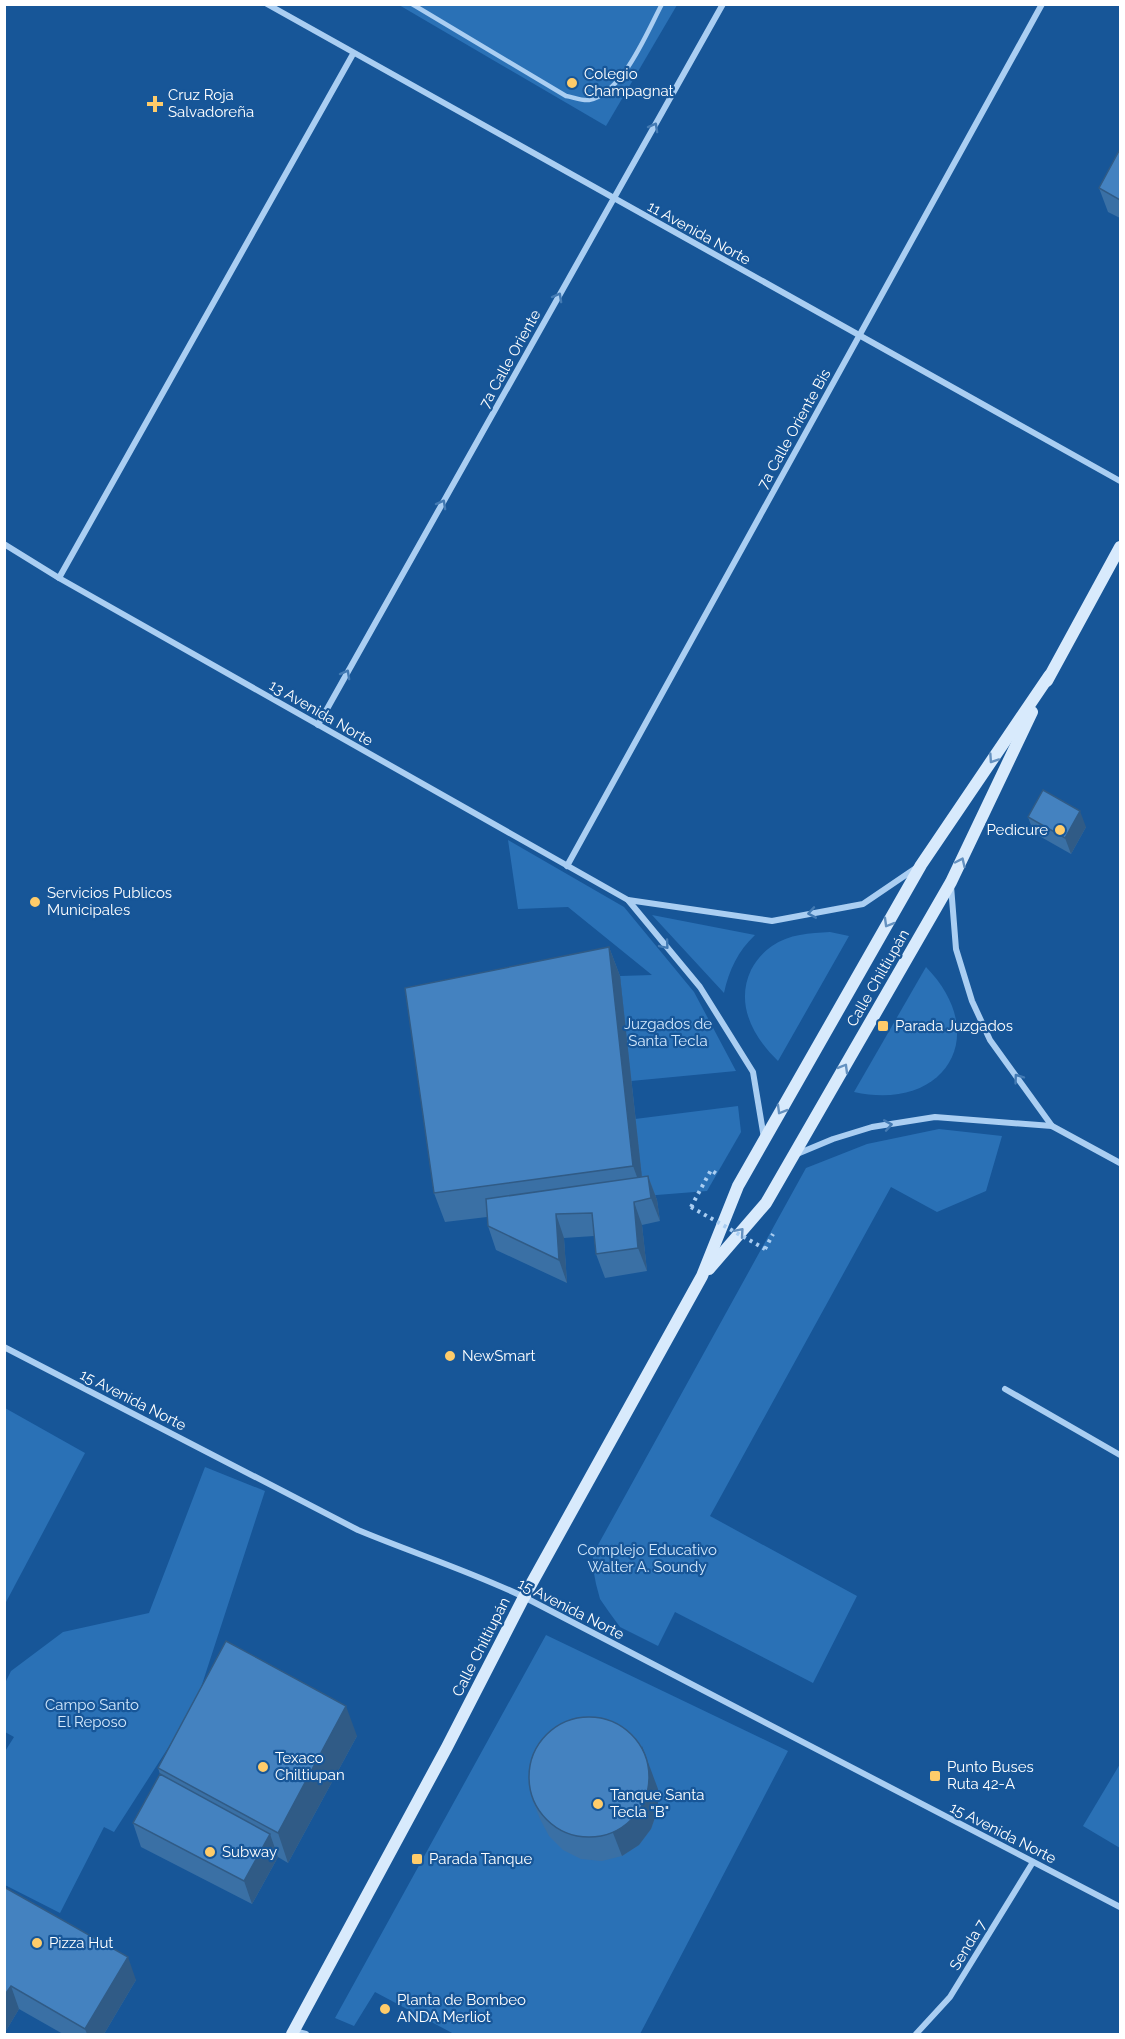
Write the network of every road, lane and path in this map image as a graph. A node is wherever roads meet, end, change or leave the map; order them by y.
1 (267, 4) edge
2 (412, 4) edge
3 (662, 4) edge
4 (723, 4) edge
5 (1042, 4) edge
6 (353, 54) junction
7 (613, 199) junction
8 (859, 336) junction
9 (1120, 481) edge
10 (4, 544) edge
11 (1120, 547) edge
12 (59, 579) junction
13 (1049, 676) junction
14 (318, 725) junction
15 (921, 865) junction
16 (567, 866) junction
17 (951, 882) junction
18 (628, 900) junction
19 (1052, 1126) junction
20 (764, 1139) junction
21 (793, 1155) junction
22 (1120, 1163) edge
23 (711, 1170) dead end
24 (765, 1249) dead end
25 (702, 1276) junction
26 (4, 1347) edge
27 (1005, 1389) dead end
28 (1120, 1455) edge
29 (524, 1597) junction
30 (1033, 1862) junction
31 (1120, 1907) edge
32 (297, 2033) edge
33 (916, 2034) edge

1 - 6 street, 11 Avenida Norte
2 - 3 lane
7 -> 4 street, 7a Calle Oriente
5 - 8 street, 7a Calle Oriente Bis
6 - 7 street, 11 Avenida Norte
6 - 12 street
7 - 8 street, 11 Avenida Norte
14 -> 7 street, 7a Calle Oriente
8 - 9 street, 11 Avenida Norte
8 - 16 street, 7a Calle Oriente Bis
10 - 12 street, 13 Avenida Norte
11 - 13 main road, Calle Chiltiupán
12 - 14 street, 13 Avenida Norte
13 -> 15 main road, Calle Chiltiupán
17 -> 13 main road, Calle Chiltiupán
14 - 16 street, 13 Avenida Norte
15 -> 18 street, 13 Avenida Norte
15 -> 20 main road, Calle Chiltiupán
16 - 18 street, 13 Avenida Norte
19 -> 17 street
21 -> 17 main road, Calle Chiltiupán
18 -> 20 street, 13 Avenida Norte
21 -> 19 street
19 - 22 street
20 - 25 main road, Calle Chiltiupán
25 -> 21 main road, Calle Chiltiupán
23 - 24 path, bridge
25 - 29 main road, Calle Chiltiupán
26 - 29 street, 15 Avenida Norte
27 - 28 street
29 - 30 street, 15 Avenida Norte
29 - 32 main road, Calle Chiltiupán
30 - 31 street, 15 Avenida Norte
30 - 33 street, Senda 7

